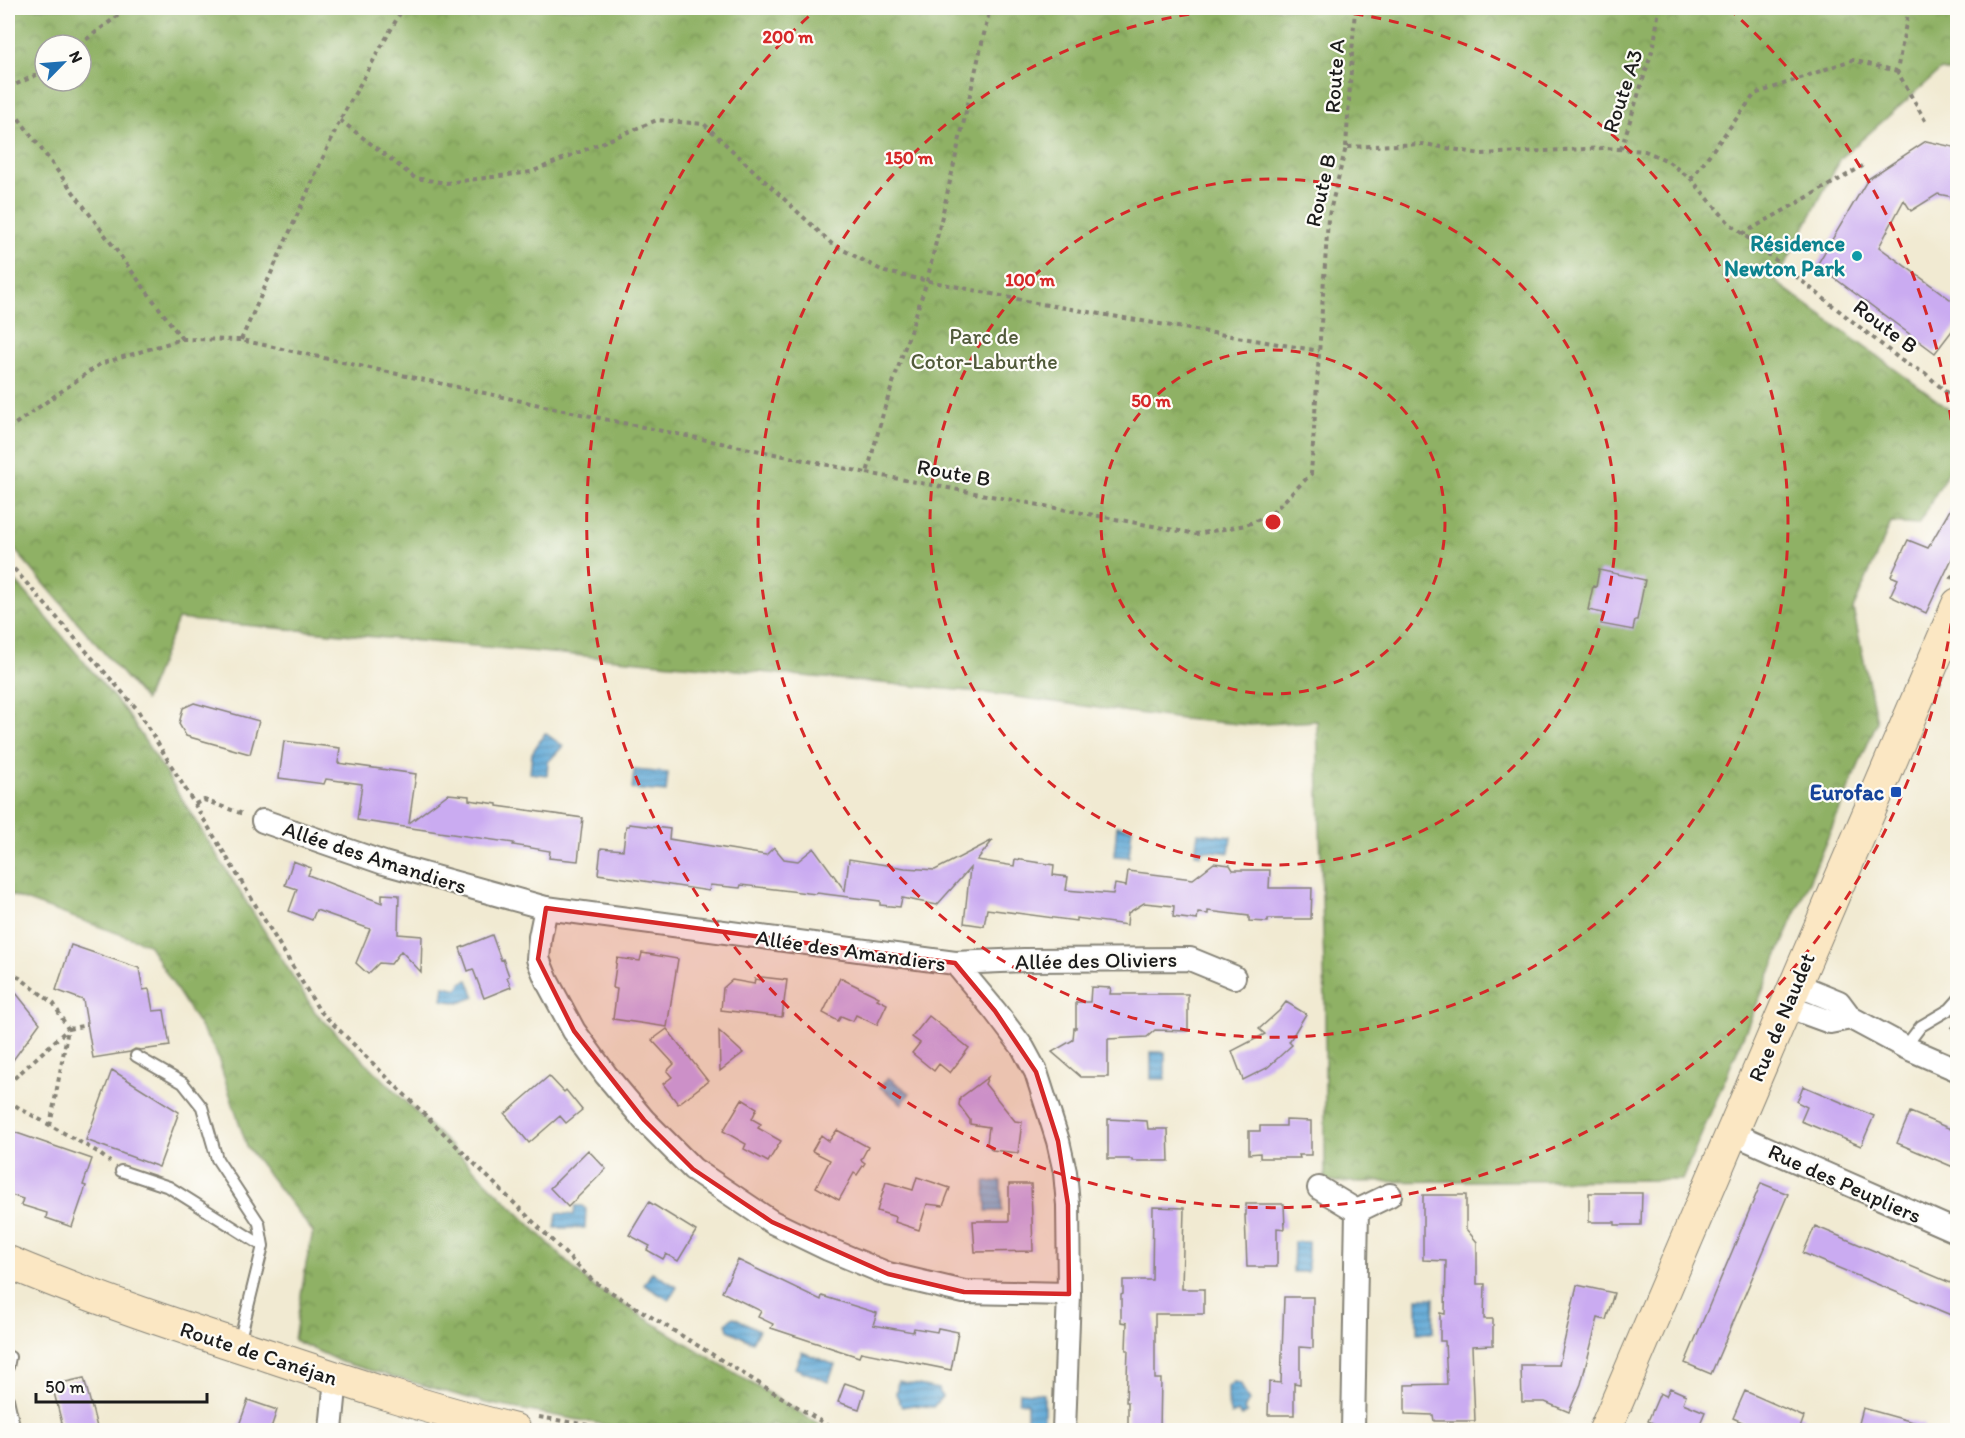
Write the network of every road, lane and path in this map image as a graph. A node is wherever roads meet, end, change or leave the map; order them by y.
1 (128, 8) edge
2 (403, 8) edge
3 (990, 8) edge
4 (1355, 8) edge
5 (1659, 8) edge
6 (1910, 8) edge
7 (93, 34) edge
8 (1897, 71) junction
9 (33, 77) edge
10 (8, 88) edge
11 (8, 104) edge
12 (340, 120) junction
13 (1927, 124) dead end
14 (1346, 147) junction
15 (1621, 149) junction
16 (1863, 166) dead end
17 (1691, 179) junction
18 (1742, 234) junction
19 (927, 281) junction
20 (182, 339) junction
21 (241, 339) junction
22 (1319, 351) junction
23 (1958, 403) edge
24 (8, 429) edge
25 (867, 473) junction
26 (8, 562) edge
27 (1958, 604) edge
28 (195, 804) junction
29 (263, 821) joint
30 (546, 908) junction
31 (955, 963) junction
32 (8, 973) edge
33 (1233, 977) dead end
34 (1790, 995) junction
35 (1958, 1000) edge
36 (87, 1025) dead end
37 (68, 1029) junction
38 (1905, 1047) junction
39 (136, 1056) dead end
40 (1958, 1070) edge
41 (8, 1084) edge
42 (8, 1100) edge
43 (50, 1126) junction
44 (1732, 1133) junction
45 (121, 1171) joint
46 (1319, 1188) dead end
47 (1390, 1195) dead end
48 (1357, 1212) junction
49 (1958, 1232) edge
50 (263, 1246) junction
51 (8, 1262) edge
52 (1069, 1294) junction
53 (238, 1346) junction
54 (336, 1378) junction
55 (8, 1400) edge
56 (15, 1431) edge
57 (331, 1431) edge
58 (515, 1431) edge
59 (660, 1431) edge
60 (724, 1431) edge
61 (829, 1431) edge
62 (1064, 1431) edge
63 (1353, 1431) edge
64 (1605, 1431) edge

1 - 7 path
2 - 12 path
3 - 19 path
4 - 14 path, Route A
5 - 15 path, Route A3
6 - 8 path
8 - 13 path
8 - 17 path
9 - 10 path
11 - 20 path
12 - 19 path
12 - 21 path
14 - 15 path, Route B
14 - 22 path, Route B
15 - 17 path, Route B
16 - 18 path
17 - 18 path, Route B
18 - 23 path, Route B
19 - 22 path
19 - 25 path
20 - 21 path, Route B
20 - 24 path, Route B
21 - 25 path, Route B
22 - 25 path, Route B
26 - 28 path
27 - 34 street, Rue de Naudet
28 - 29 path
28 - 61 path
29 - 30 street, Allée des Amandiers
30 - 31 street, Allée des Amandiers
30 - 52 street
31 - 33 street, Allée des Oliviers
31 - 52 street, Allée des Amandiers
32 - 37 path
34 - 38 street
34 - 44 street, Rue de Naudet
35 - 38 lane
36 - 37 path
37 - 41 path
37 - 43 path
38 - 40 street
39 - 50 lane
42 - 43 path
43 - 45 path
44 - 49 street, Rue des Peupliers
44 - 64 street, Rue de Naudet
45 - 50 lane
46 - 48 street
47 - 48 street
48 - 63 street
50 - 53 lane
51 - 53 street, Route de Canéjan
52 - 62 street, Allée des Amandiers
53 - 54 street, Route de Canéjan
54 - 57 street
54 - 58 street, Route de Canéjan
55 - 56 lane
59 - 60 path

